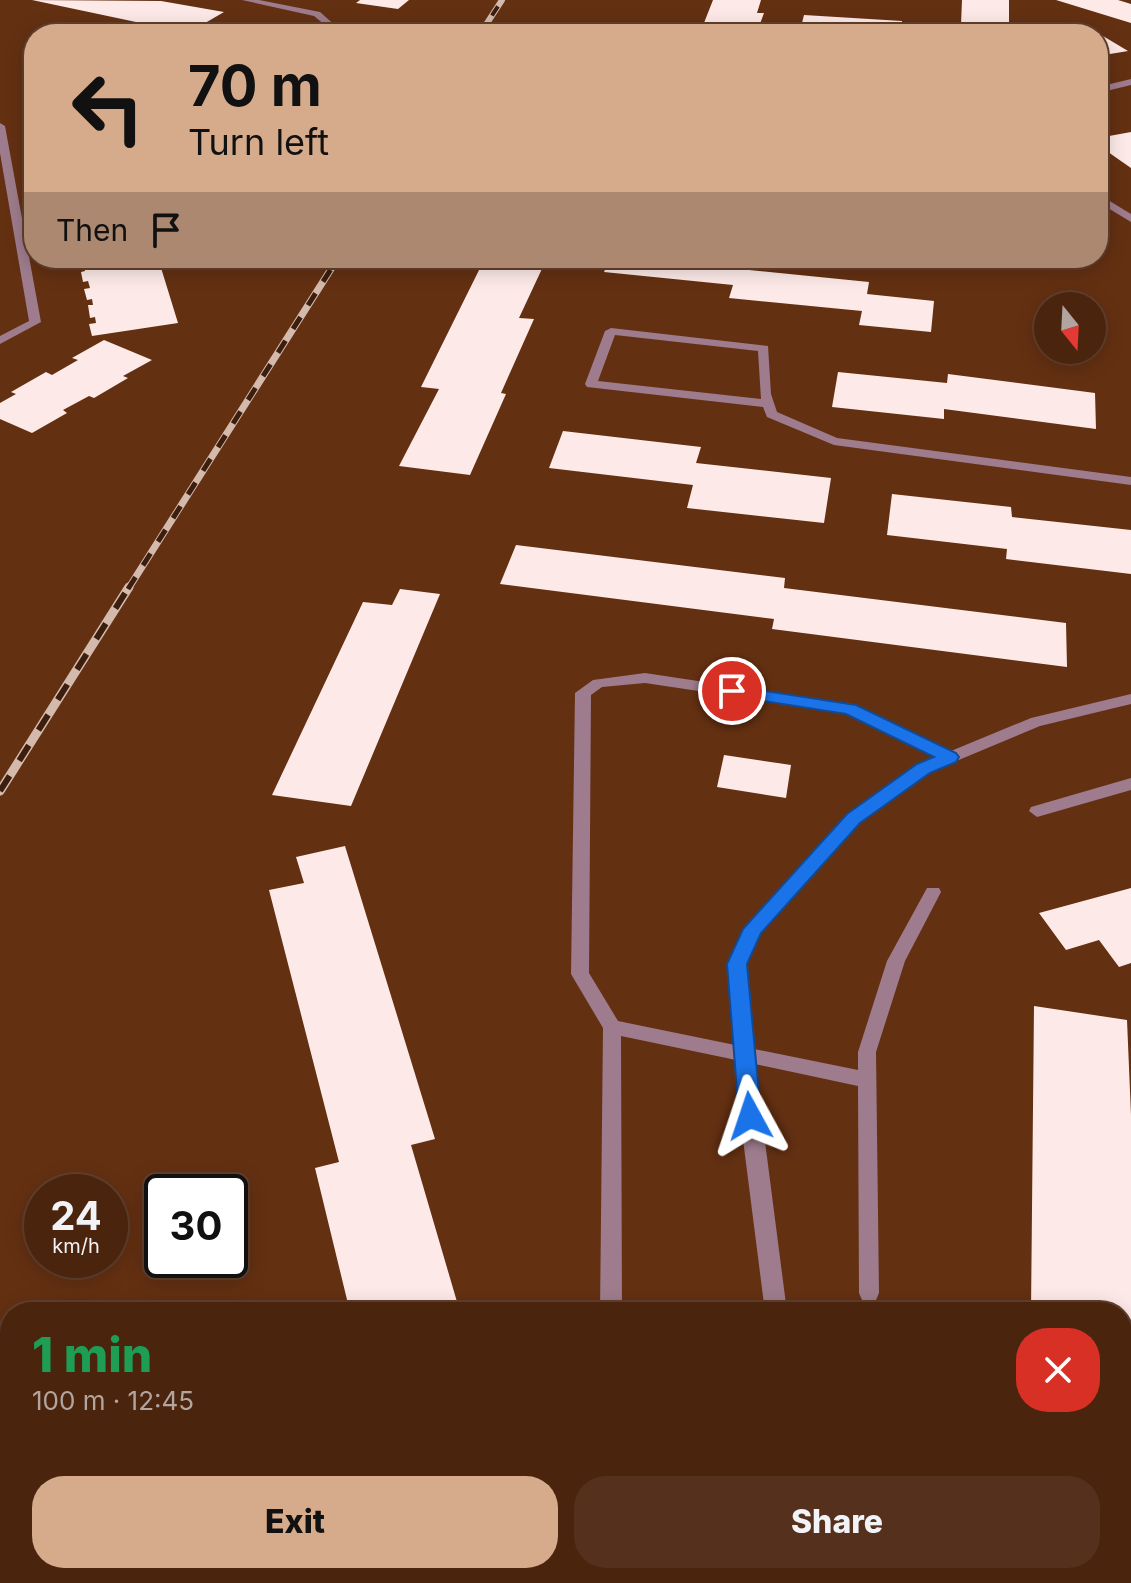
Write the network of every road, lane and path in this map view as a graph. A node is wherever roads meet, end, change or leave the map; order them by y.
1 (246, 0) edge
2 (329, 24) edge
3 (1131, 82) edge
4 (1108, 88) edge
5 (0, 126) edge
6 (1108, 204) edge
7 (1131, 219) edge
8 (24, 260) edge
9 (25, 268) edge
10 (0, 341) edge
11 (768, 404) junction
12 (1131, 481) edge
13 (1131, 699) edge
14 (950, 757) junction
15 (1131, 784) edge
16 (1037, 811) dead end
17 (933, 892) dead end
18 (612, 1027) junction
19 (745, 1054) junction
20 (867, 1080) junction
21 (869, 1293) dead end
22 (611, 1302) edge
23 (775, 1302) edge

1 - 2 street
3 - 4 street
5 - 8 street
6 - 7 street
9 - 10 street
11 - 11 street
11 - 12 street
13 - 14 street
14 - 18 street
14 - 19 street
15 - 16 street
17 - 20 street
18 - 19 street
18 - 22 street
19 - 20 street
19 - 23 street
20 - 21 street

